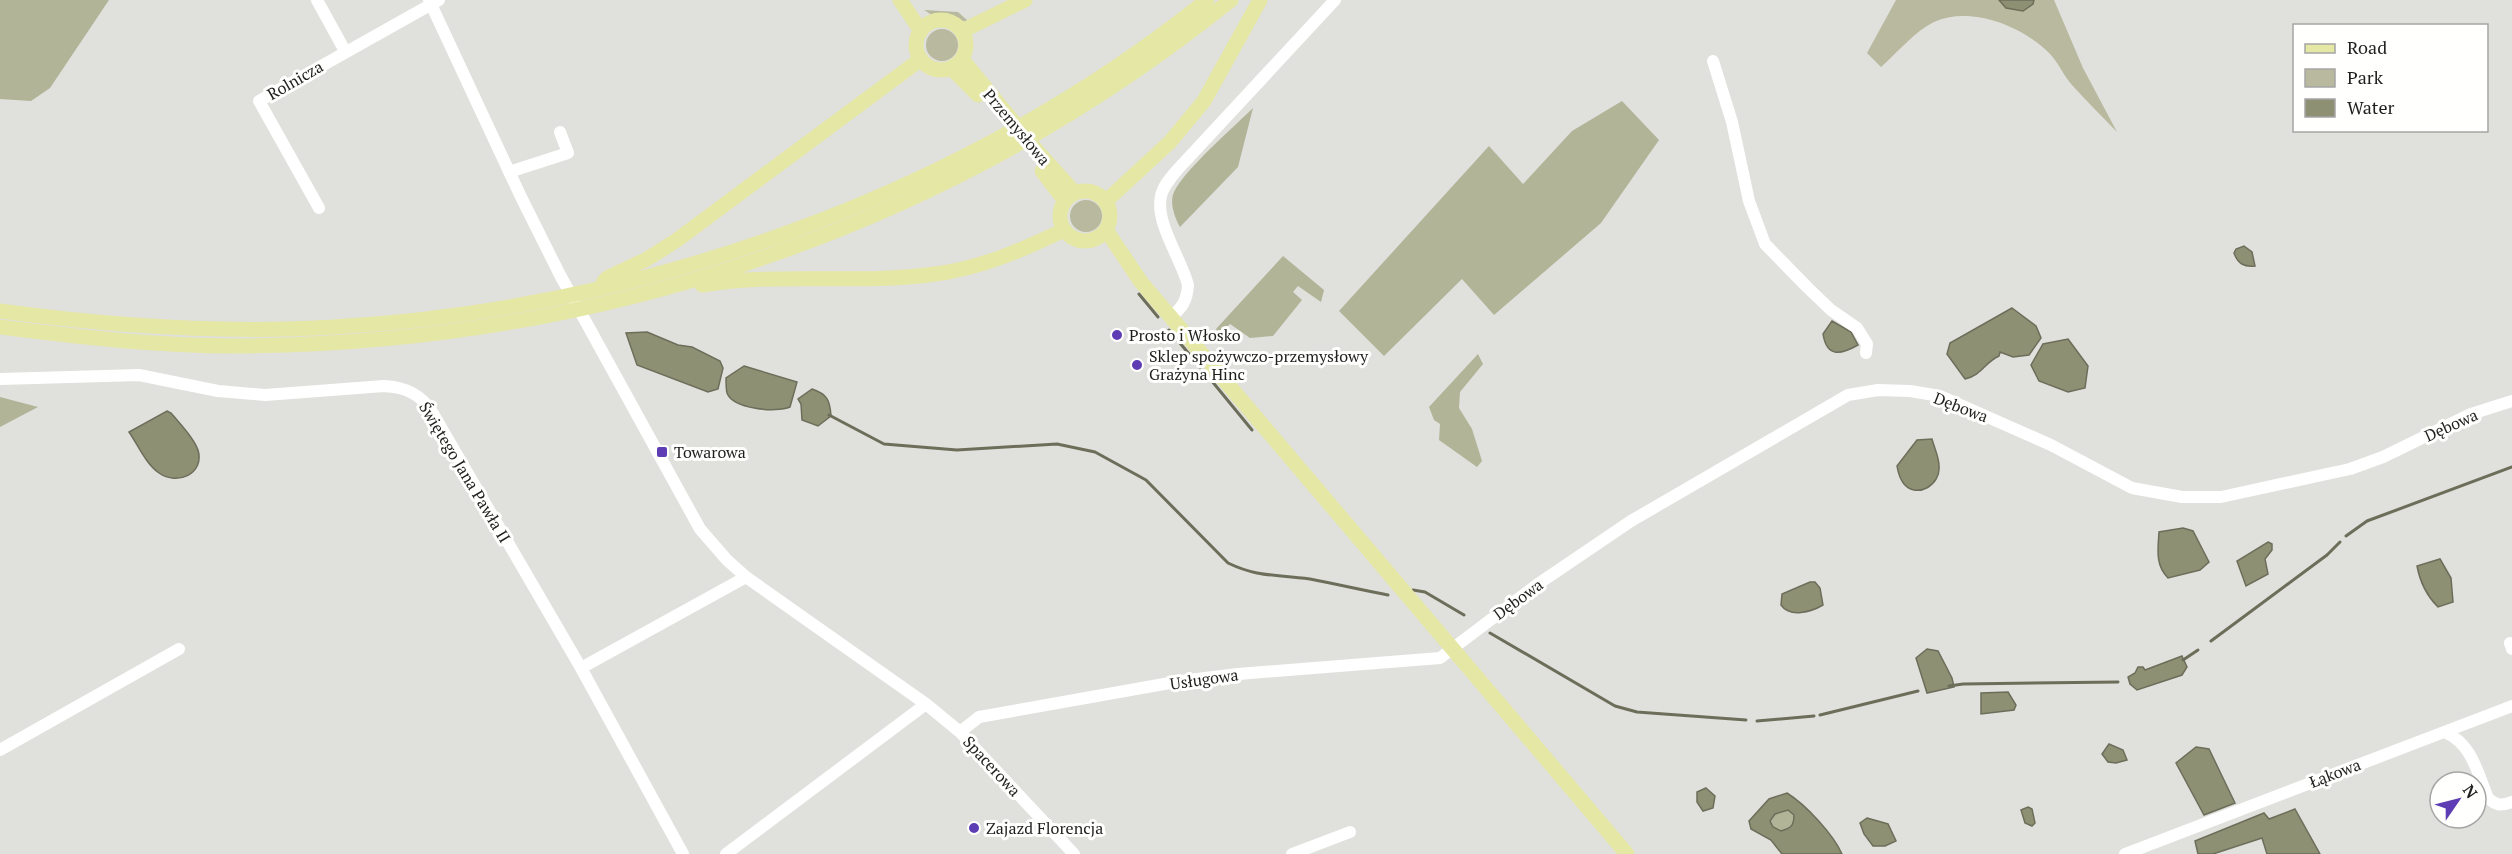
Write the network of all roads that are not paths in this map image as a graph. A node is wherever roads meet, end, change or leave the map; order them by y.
1 (317, 0) edge
2 (900, 0) edge
3 (909, 0) edge
4 (1025, 0) edge
5 (1207, 0) edge
6 (1231, 0) edge
7 (1260, 0) edge
8 (1335, 0) edge
9 (433, 1) edge
10 (926, 26) junction
11 (962, 31) junction
12 (345, 51) junction
13 (921, 59) junction
14 (1713, 61) dead end
15 (956, 63) junction
16 (560, 132) dead end
17 (509, 172) junction
18 (1070, 197) junction
19 (1106, 202) junction
20 (319, 208) dead end
21 (1064, 230) junction
22 (1101, 234) junction
23 (678, 285) junction
24 (600, 287) junction
25 (0, 311) edge
26 (1171, 317) junction
27 (0, 327) edge
28 (1866, 353) dead end
29 (0, 379) edge
30 (2512, 401) edge
31 (746, 577) junction
32 (1451, 648) junction
33 (179, 649) dead end
34 (581, 668) junction
35 (926, 704) junction
36 (2512, 706) edge
37 (960, 732) junction
38 (2444, 732) junction
39 (0, 750) edge
40 (2512, 802) edge
41 (1350, 832) dead end
42 (683, 854) edge
43 (726, 854) edge
44 (1074, 854) edge
45 (1292, 854) edge
46 (1627, 854) edge
47 (2124, 854) edge

1 - 12 street
2 - 10 main road
3 - 10 main road
4 - 11 main road
5 - 24 main road
6 - 23 main road
7 - 19 main road
8 - 26 street
9 - 12 street, Rolnicza
9 - 17 street
10 - 11 main road
10 - 13 main road
11 - 15 main road
12 - 20 street, Rolnicza
13 - 15 main road
13 - 24 main road
14 - 28 street
15 - 18 main road, Przemysłowa
16 - 17 street
17 - 31 street
18 - 19 main road
18 - 21 main road
19 - 22 main road
21 - 22 main road
21 - 23 main road
22 - 26 main road
23 - 27 main road
24 - 25 main road
26 - 32 main road
29 - 34 street, Świętego Jana Pawła II
30 - 32 street, Dębowa
31 - 34 street
31 - 35 street
32 - 37 street, Usługowa
32 - 46 main road
33 - 39 street
34 - 42 street, Świętego Jana Pawła II
35 - 37 street
35 - 43 street
36 - 38 street, Łąkowa
37 - 44 street, Spacerowa
38 - 40 street
38 - 47 street, Łąkowa
41 - 45 street

